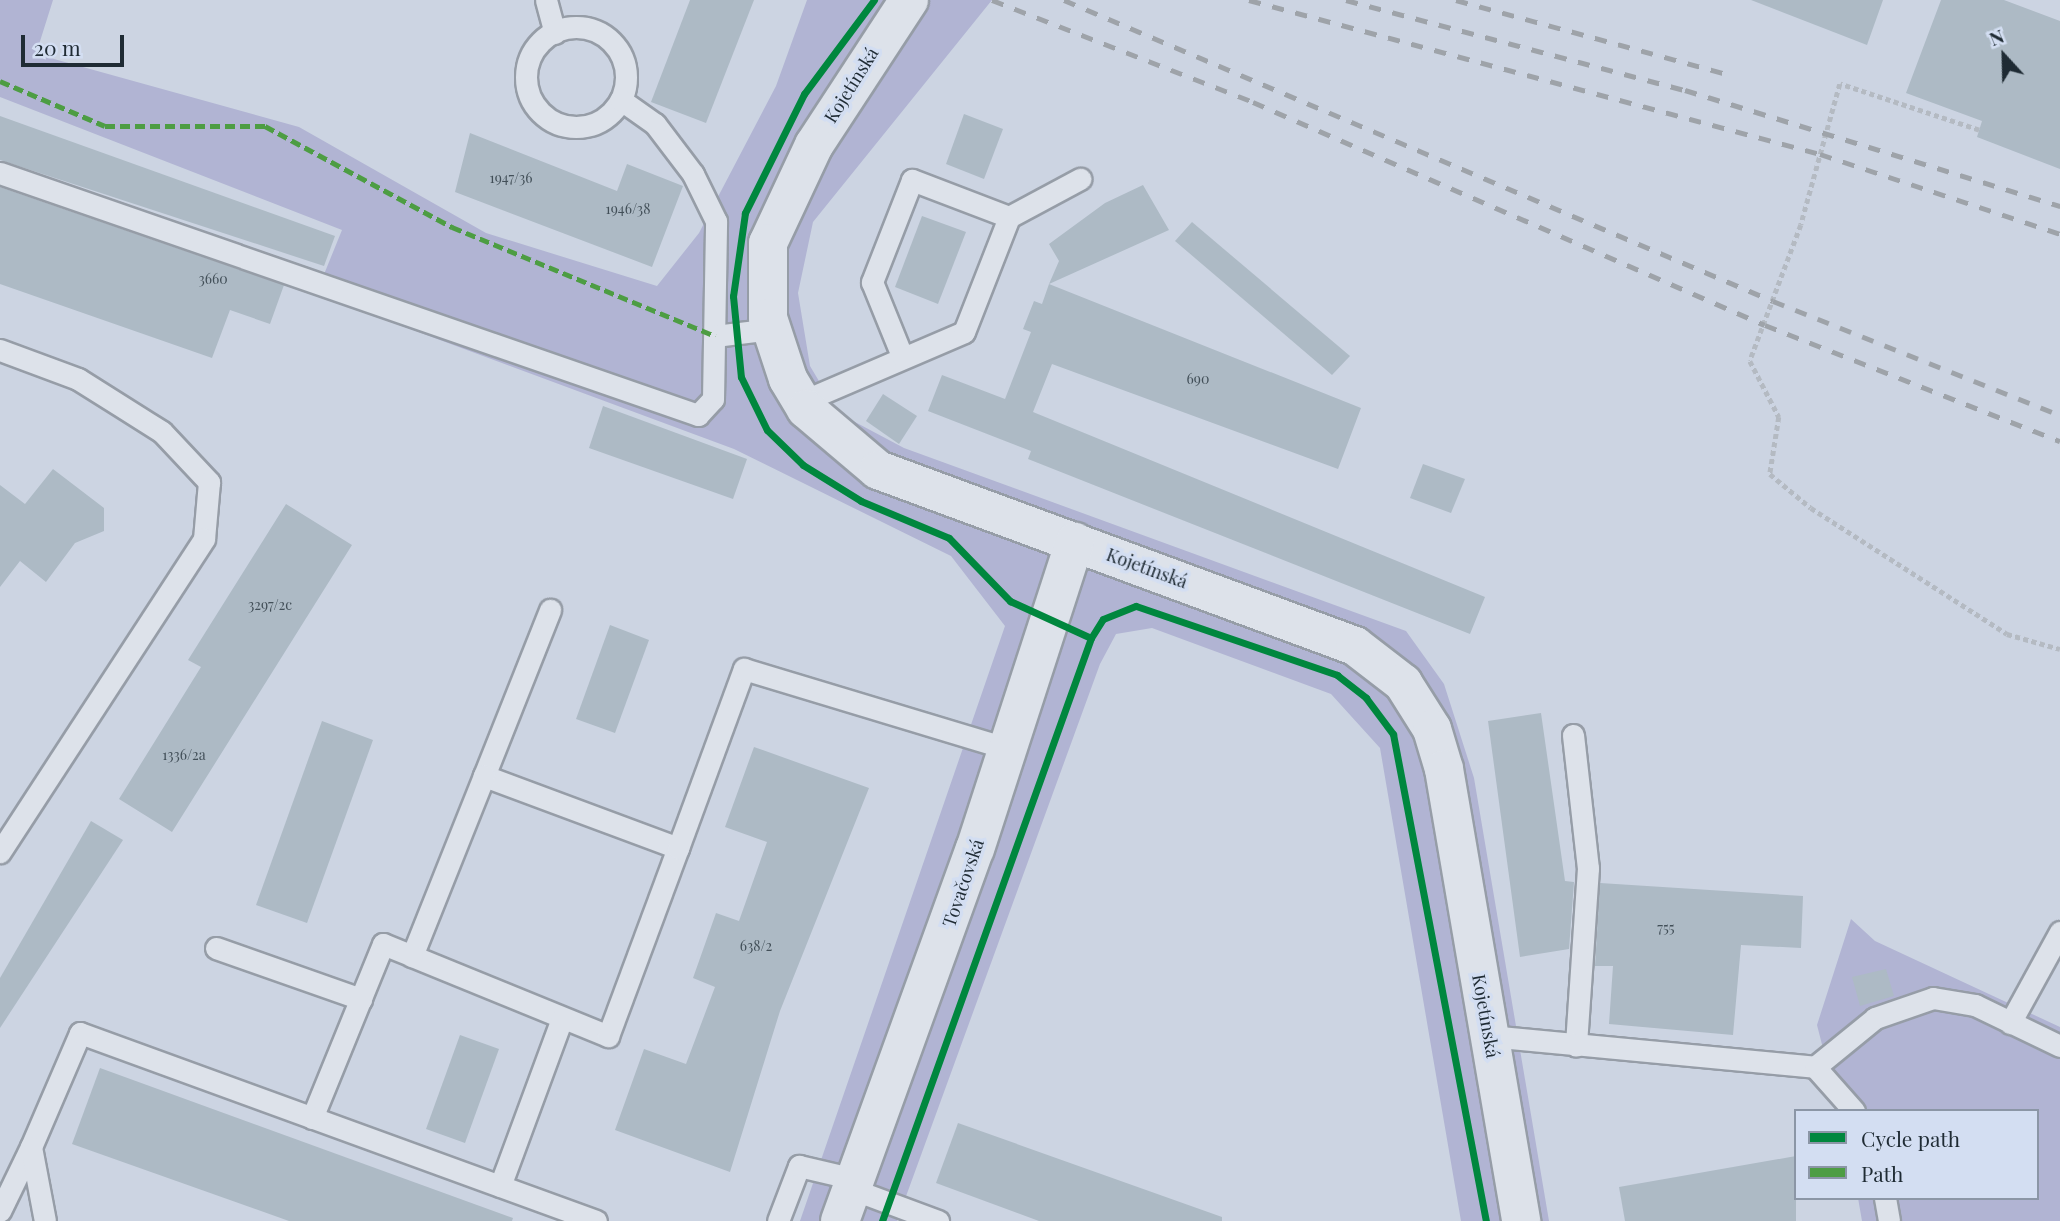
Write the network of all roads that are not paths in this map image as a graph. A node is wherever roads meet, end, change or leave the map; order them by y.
1 (546, 0) edge
2 (909, 0) edge
3 (555, 33) junction
4 (621, 100) junction
5 (0, 173) edge
6 (1080, 179) dead end
7 (1009, 217) junction
8 (771, 329) junction
9 (715, 336) junction
10 (0, 350) edge
11 (902, 356) junction
12 (801, 402) junction
13 (1075, 542) junction
14 (550, 610) dead end
15 (1573, 734) dead end
16 (1010, 749) junction
17 (484, 776) junction
18 (678, 848) junction
19 (0, 852) edge
20 (2060, 932) edge
21 (216, 948) dead end
22 (412, 956) junction
23 (361, 999) junction
24 (562, 1018) junction
25 (2010, 1023) junction
26 (1489, 1036) junction
27 (1576, 1046) junction
28 (2060, 1046) edge
29 (1815, 1067) junction
30 (1852, 1109) edge
31 (312, 1118) junction
32 (31, 1147) junction
33 (500, 1186) junction
34 (849, 1196) edge
35 (1885, 1200) edge
36 (0, 1211) edge
37 (45, 1221) edge
38 (596, 1221) edge
39 (778, 1221) edge
40 (938, 1221) edge
41 (1521, 1221) edge
42 (1889, 1221) edge

1 - 3 lane
2 - 8 main road, Kojetínská
3 - 4 lane
3 - 4 lane
4 - 9 lane
5 - 9 lane
6 - 7 lane
7 - 11 lane
7 - 11 lane
8 - 9 lane
8 - 12 main road, Kojetínská
10 - 19 lane
11 - 12 lane
12 - 13 main road, Kojetínská
13 - 16 main road, Tovačovská
13 - 26 main road, Kojetínská
14 - 17 lane
15 - 27 lane
16 - 18 lane
16 - 34 main road, Tovačovská
17 - 18 lane
17 - 22 lane
18 - 24 lane
20 - 25 lane
21 - 23 lane
22 - 23 lane
22 - 24 lane
23 - 31 lane
24 - 33 lane
25 - 28 lane
25 - 29 lane
26 - 27 lane
26 - 41 main road, Kojetínská
27 - 29 lane
29 - 30 lane
31 - 32 lane
31 - 33 lane
32 - 36 lane
32 - 37 lane
33 - 38 lane
34 - 39 lane
34 - 40 lane
35 - 42 lane

